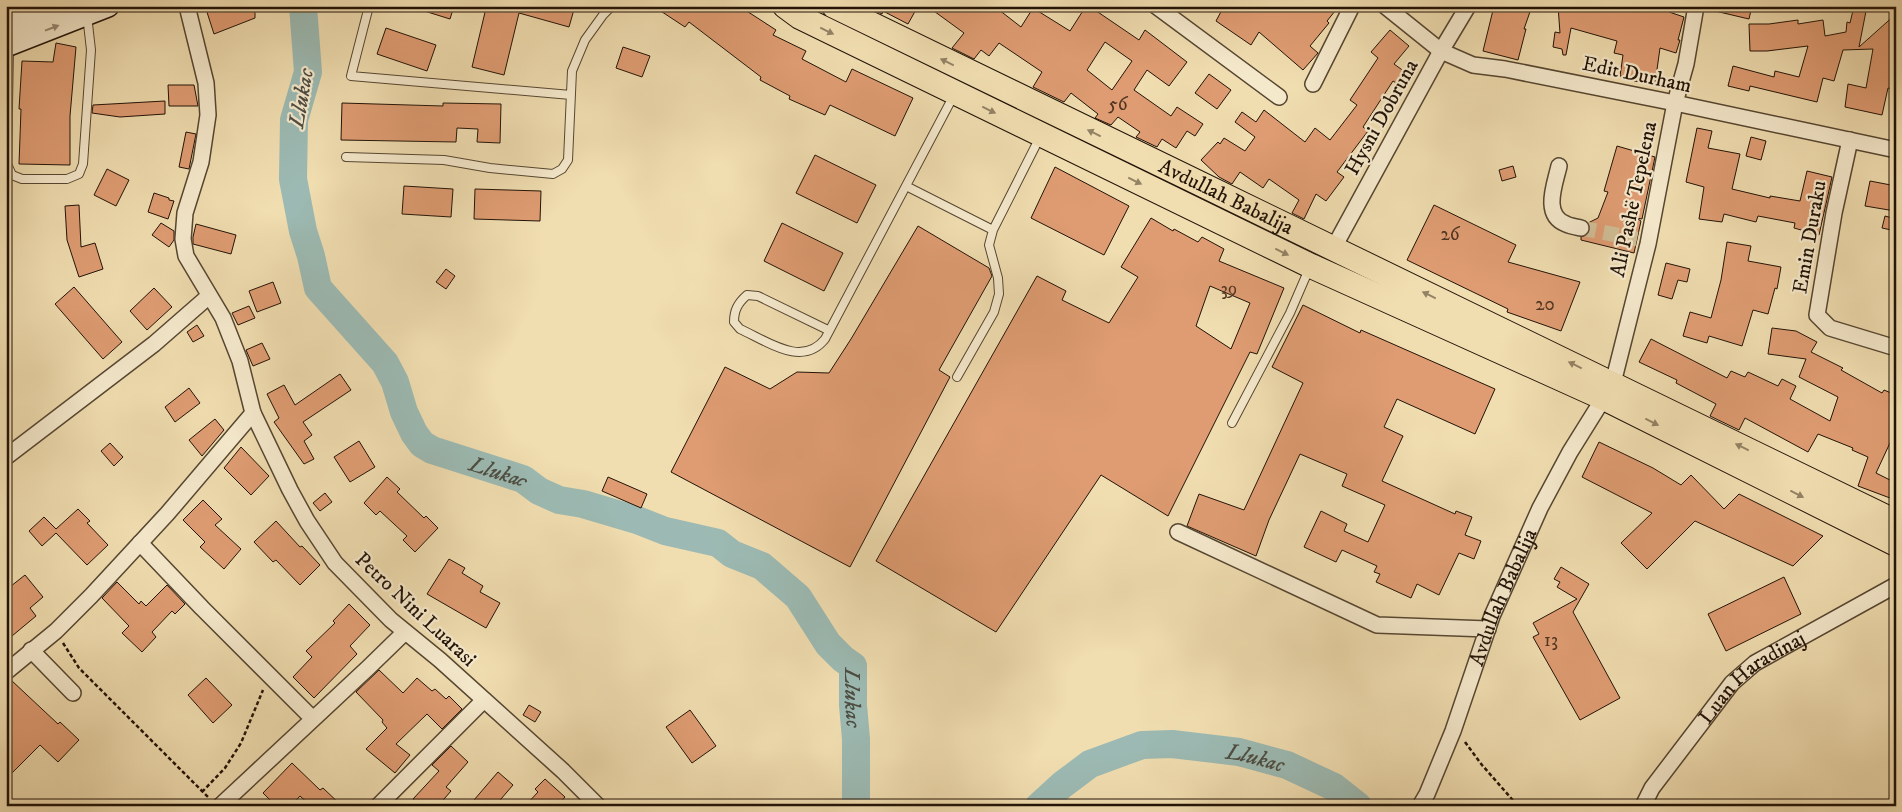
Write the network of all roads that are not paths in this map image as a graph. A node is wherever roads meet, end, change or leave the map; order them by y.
1 (60, 6) edge
2 (108, 6) edge
3 (188, 6) edge
4 (369, 6) edge
5 (612, 6) edge
6 (785, 6) edge
7 (834, 6) edge
8 (1156, 6) edge
9 (1352, 6) edge
10 (1385, 6) edge
11 (1468, 6) edge
12 (1696, 6) edge
13 (85, 10) edge
14 (7, 38) edge
15 (1441, 51) junction
16 (1313, 84) dead end
17 (955, 94) junction
18 (571, 95) junction
19 (1279, 97) dead end
20 (1675, 103) junction
21 (1041, 135) junction
22 (1850, 140) junction
23 (1896, 150) edge
24 (346, 157) dead end
25 (1559, 166) dead end
26 (906, 186) junction
27 (1581, 228) tunnel mouth
28 (993, 230) junction
29 (1333, 249) junction
30 (1311, 266) junction
31 (209, 296) junction
32 (828, 330) junction
33 (1896, 348) edge
34 (957, 377) dead end
35 (1611, 392) junction
36 (253, 413) junction
37 (1232, 423) dead end
38 (6, 457) edge
39 (1896, 522) edge
40 (1178, 532) dead end
41 (140, 543) junction
42 (1896, 544) edge
43 (1896, 585) edge
44 (1488, 629) junction
45 (405, 632) junction
46 (31, 650) junction
47 (6, 672) edge
48 (73, 693) dead end
49 (484, 700) junction
50 (312, 718) junction
51 (216, 803) edge
52 (1647, 804) edge
53 (378, 806) edge
54 (598, 806) edge
55 (1420, 806) edge

1 - 14 main road
2 - 13 main road
3 - 31 street, Petro Nini Luarasi
4 - 18 lane
5 - 18 lane
6 -> 17 main road, Avdullah Babalija
29 -> 7 main road, Avdullah Babalija
8 - 19 street
9 - 16 street
10 - 15 street, Edit Durham
11 - 15 street, Hysni Dobruna
12 - 20 street, Ali Pashë Tepelena
14 -> 13 main road
13 - 14 lane
15 - 20 street, Edit Durham
15 - 29 street, Hysni Dobruna
17 -> 21 main road, Avdullah Babalija
17 - 26 lane
18 - 24 lane
20 - 22 street, Edit Durham
20 - 35 street, Ali Pashë Tepelena
21 - 28 lane
21 -> 30 main road, Avdullah Babalija
22 - 23 street, Edit Durham
22 - 33 street, Emin Duraku
25 - 27 street
26 - 28 lane
26 - 32 lane
28 - 34 lane
35 -> 29 main road, Avdullah Babalija
30 - 35 main road, Avdullah Babalija
30 - 37 lane
31 - 36 street, Petro Nini Luarasi
31 - 38 street
32 - 32 lane
39 -> 35 main road
35 -> 42 main road
35 - 44 street, Avdullah Babalija
36 - 41 street
36 - 45 street, Petro Nini Luarasi
40 - 44 street
41 - 46 street
41 - 50 street
43 - 52 street, Luan Haradinaj
44 - 55 street, Avdullah Babalija
45 - 49 street, Petro Nini Luarasi
45 - 50 street
46 - 47 street
46 - 48 street
49 - 53 street
49 - 54 street, Petro Nini Luarasi
50 - 51 street

